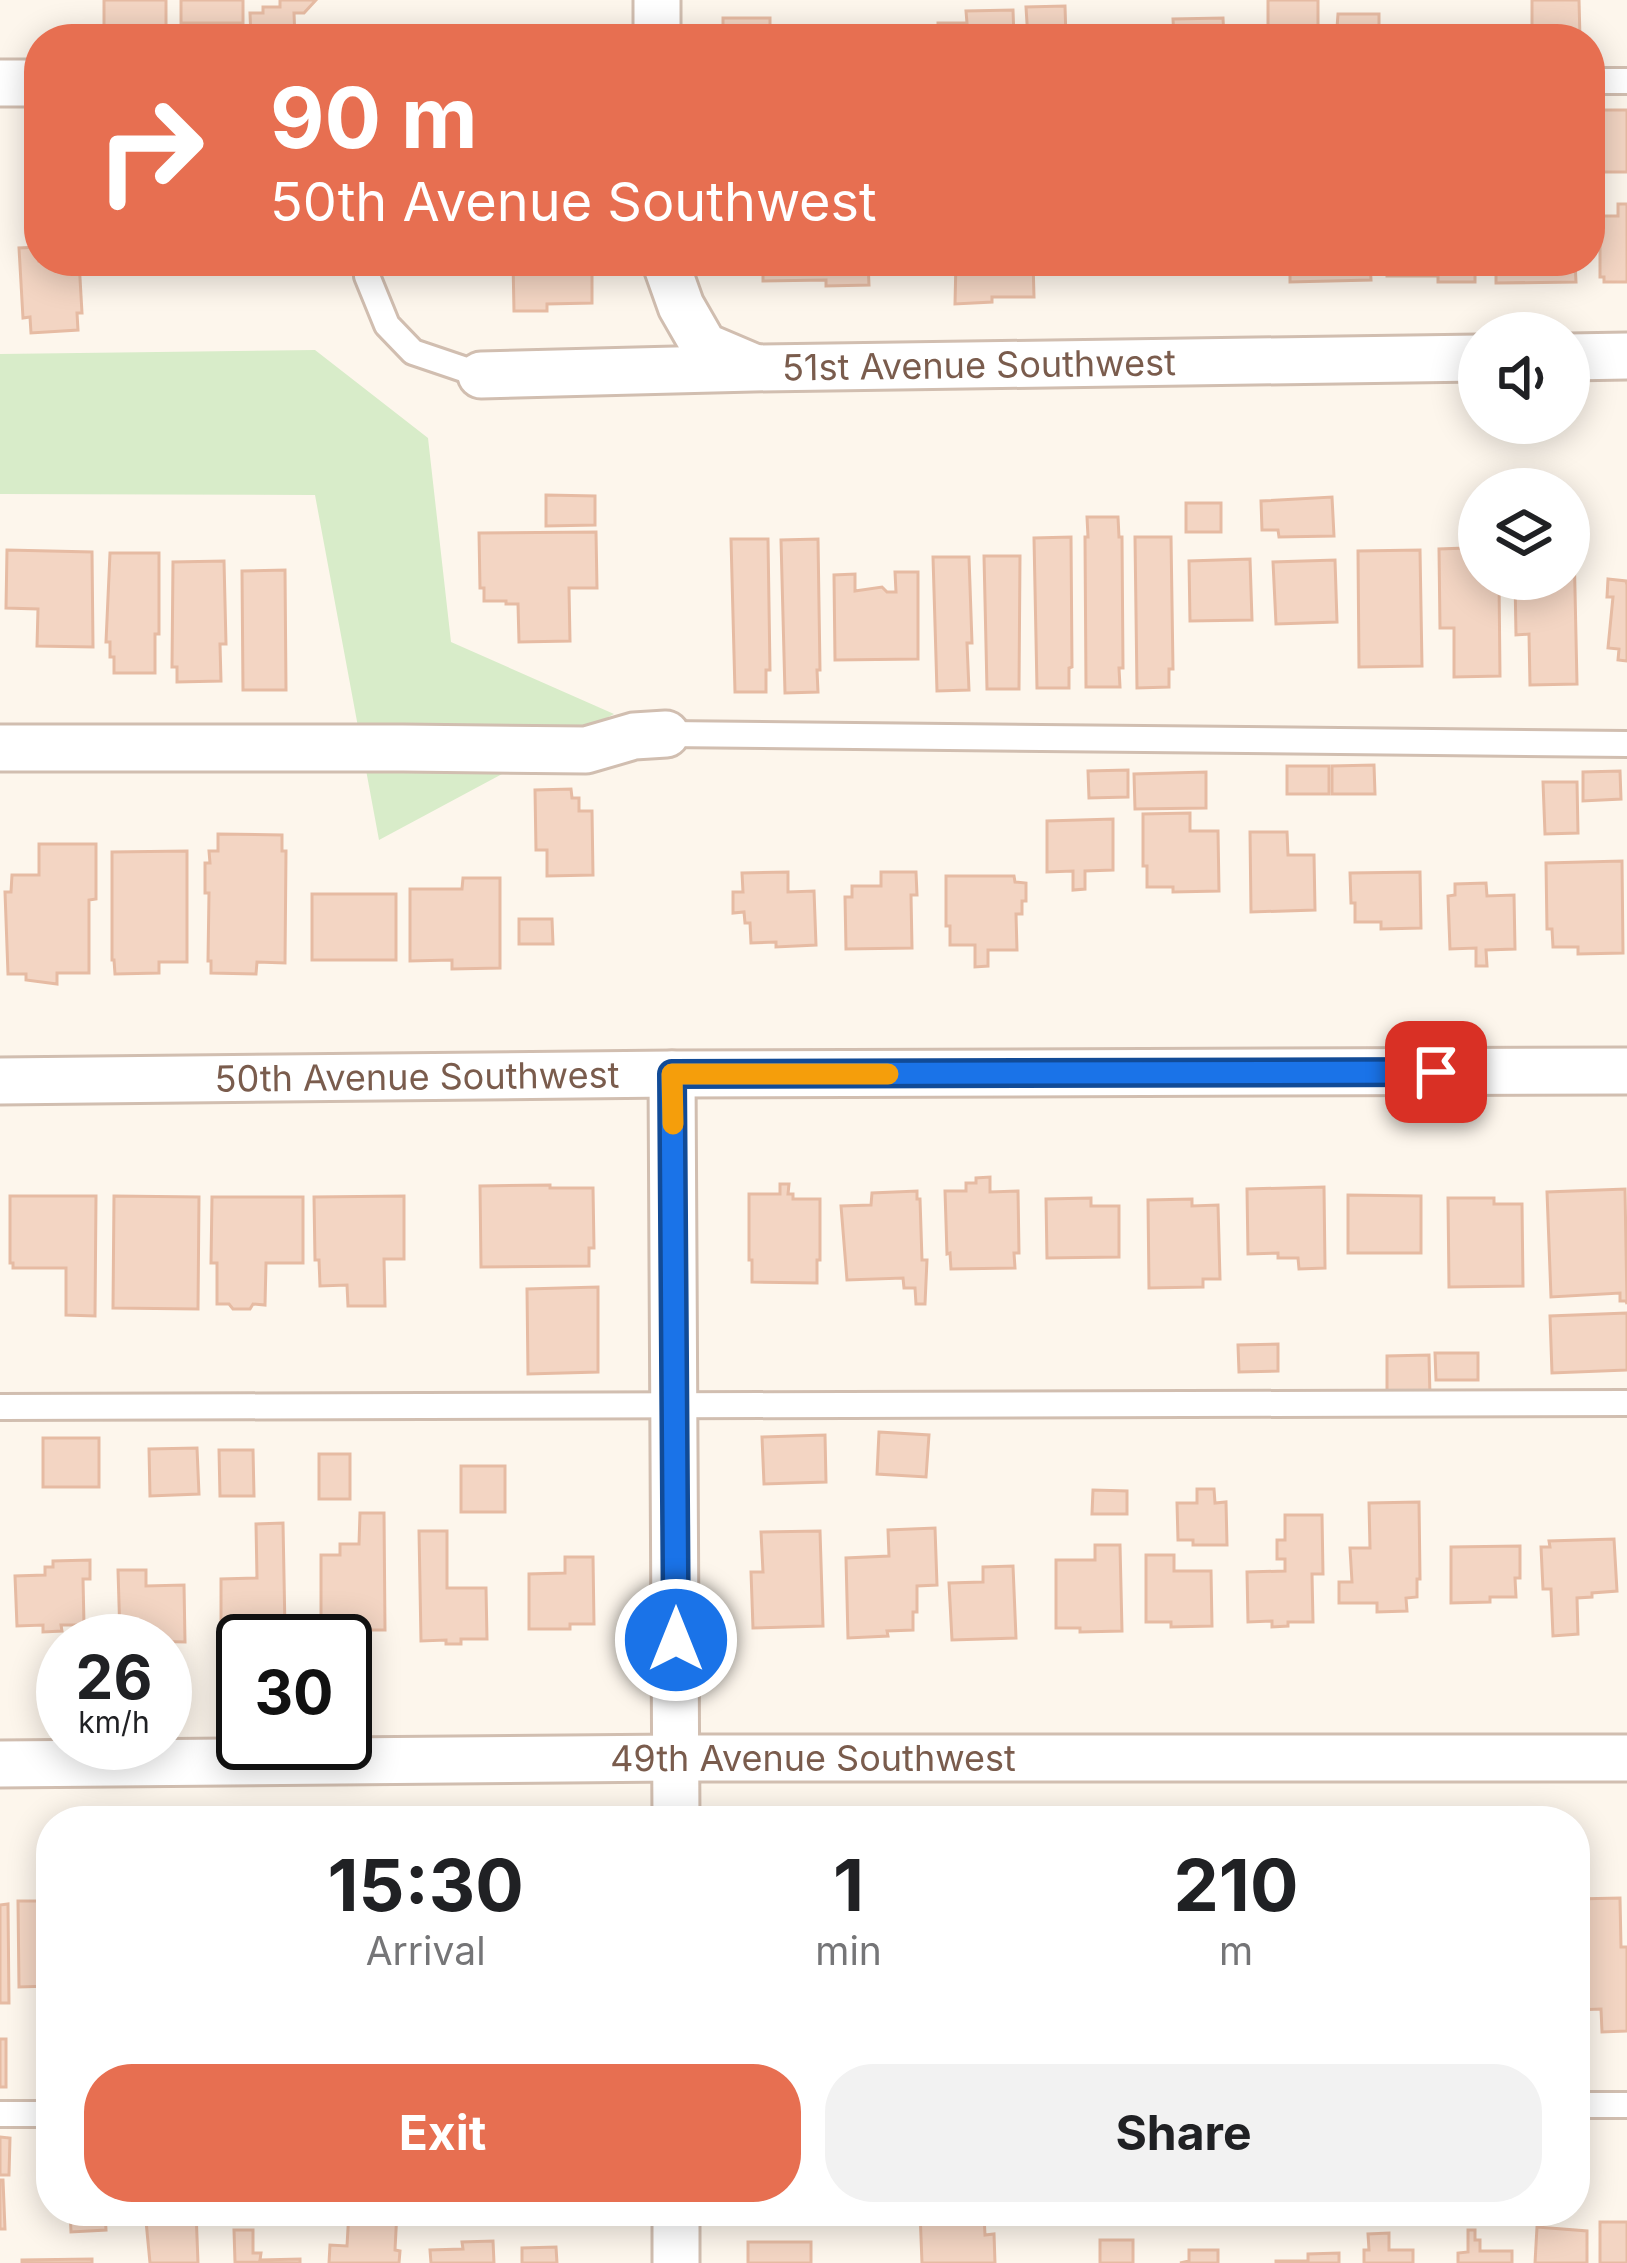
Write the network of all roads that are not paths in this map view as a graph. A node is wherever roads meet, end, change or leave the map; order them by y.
1 (367, 276) dead end
2 (670, 276) edge
3 (1627, 356) edge
4 (1590, 357) edge
5 (1458, 358) edge
6 (753, 368) junction
7 (481, 375) joint
8 (666, 734) joint
9 (1627, 744) edge
10 (0, 748) edge
11 (1627, 1071) edge
12 (672, 1074) junction
13 (0, 1081) edge
14 (1627, 1403) edge
15 (675, 1406) junction
16 (0, 1407) edge
17 (676, 1758) junction
18 (1627, 1758) edge
19 (0, 1764) edge
20 (676, 1806) edge
21 (1590, 2105) edge
22 (1627, 2105) edge
23 (0, 2114) edge
24 (36, 2114) edge
25 (676, 2226) edge
26 (676, 2263) edge

1 - 7 lane
2 - 6 street
3 - 4 street
5 - 6 street, 51st Avenue Southwest
6 - 7 street, 51st Avenue Southwest
8 - 9 lane
8 - 10 street
11 - 12 street, 50th Avenue Southwest
12 - 13 street, 50th Avenue Southwest
12 - 15 street
14 - 15 lane
15 - 16 lane
15 - 17 street
17 - 18 street, 49th Avenue Southwest
17 - 19 street, 49th Avenue Southwest
17 - 20 street
21 - 22 lane
23 - 24 lane
25 - 26 street

